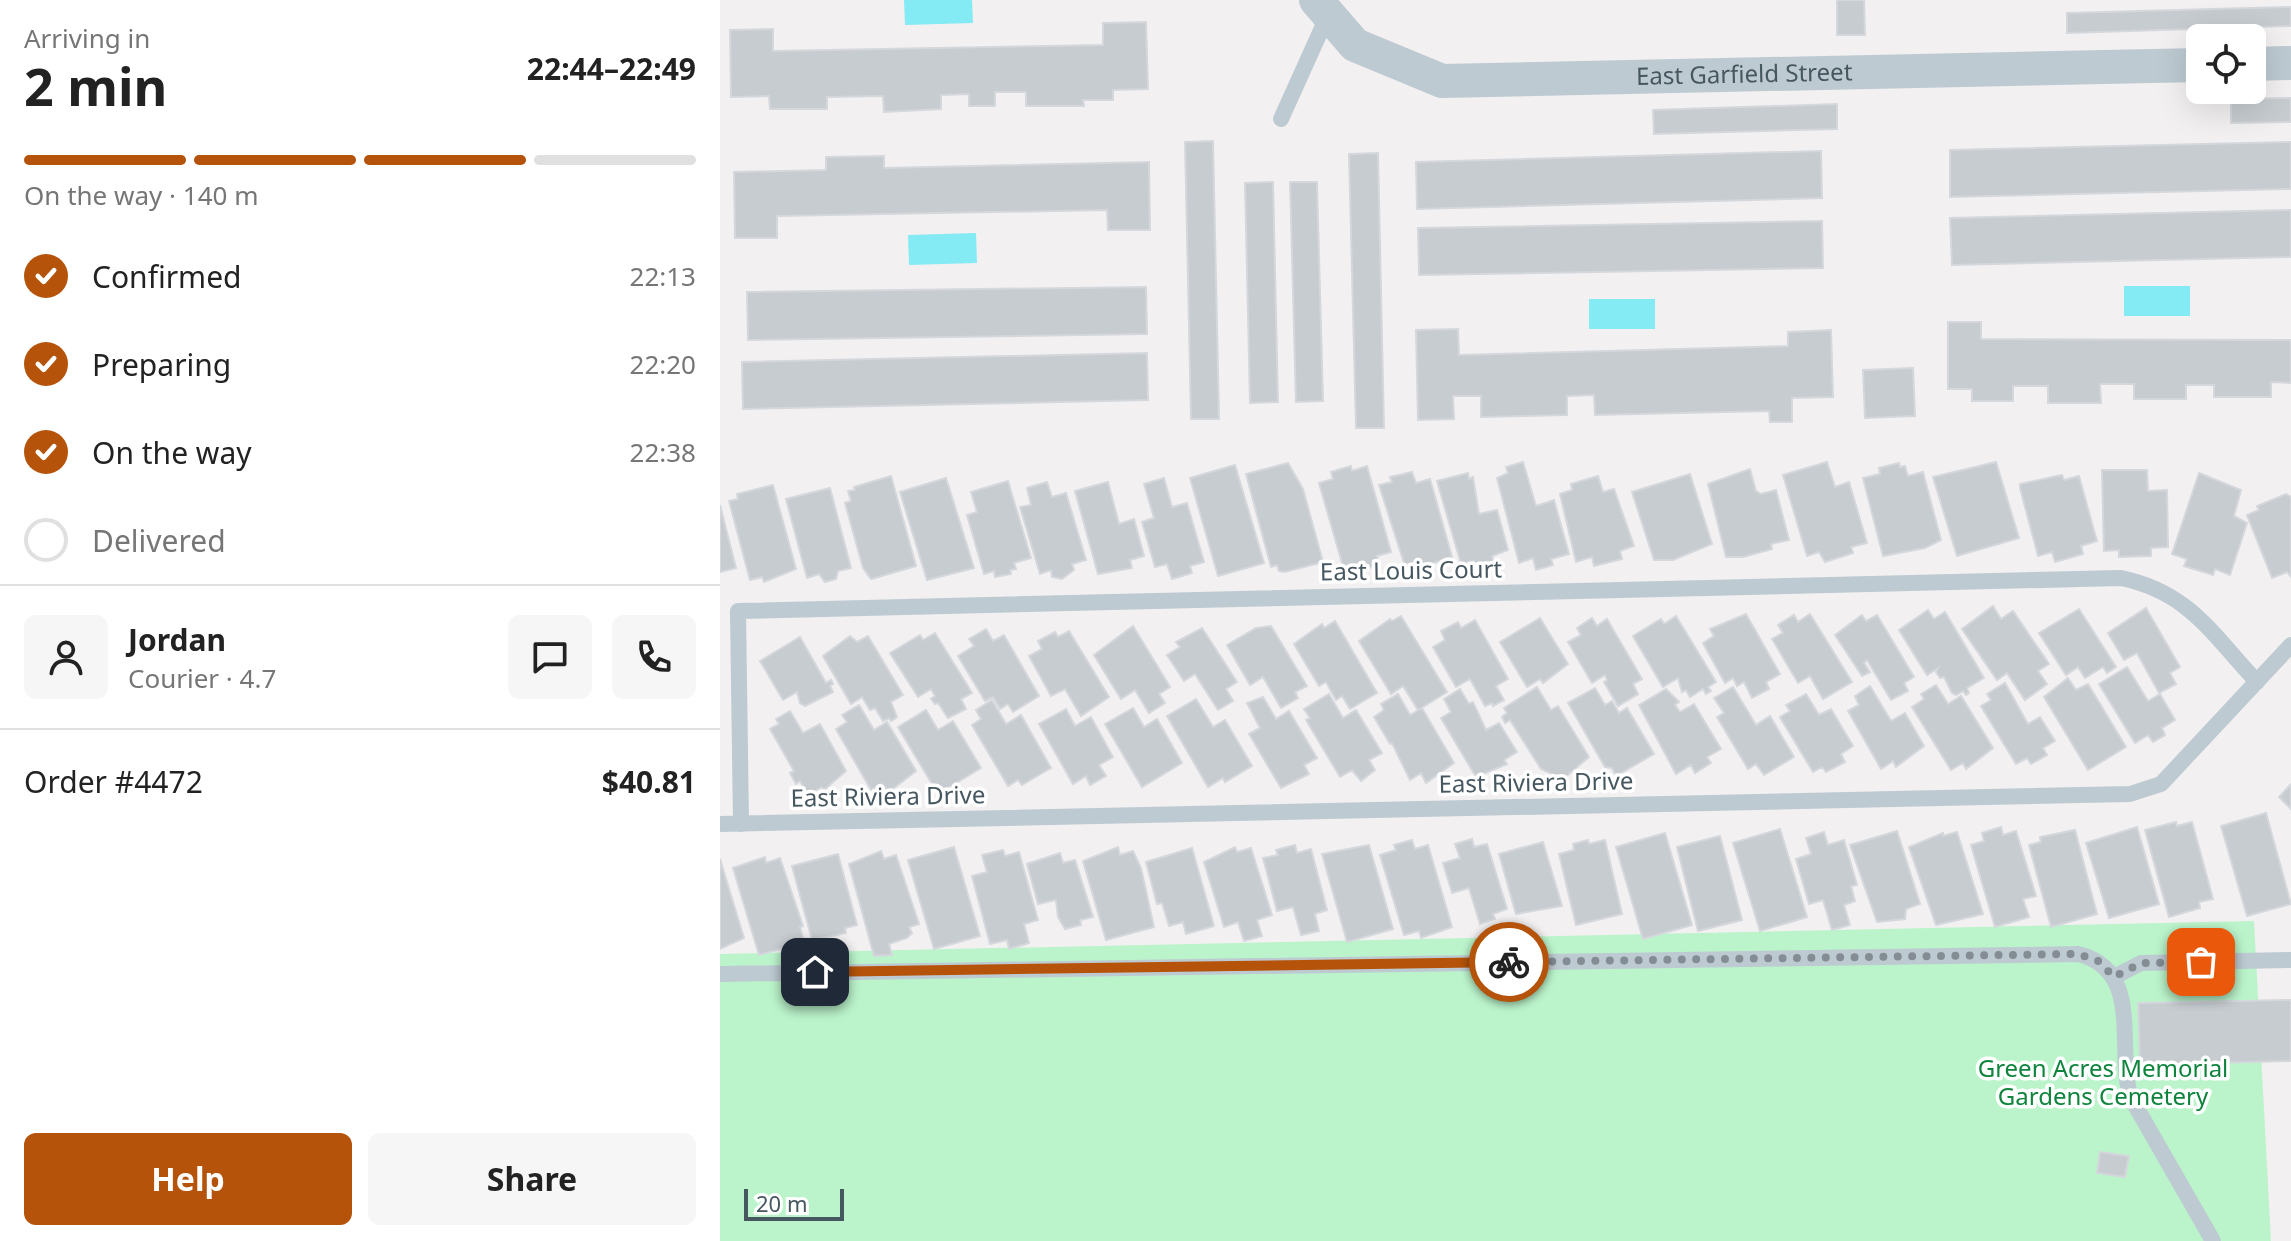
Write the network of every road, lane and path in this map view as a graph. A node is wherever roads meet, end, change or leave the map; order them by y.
1 (1321, 8) edge
2 (2291, 63) edge
3 (2266, 64) edge
4 (2186, 65) edge
5 (1281, 119) dead end
6 (2291, 645) edge
7 (2257, 682) junction
8 (720, 824) edge
9 (741, 824) junction
10 (2291, 960) edge
11 (720, 974) edge
12 (2114, 977) junction
13 (2213, 1241) edge

1 - 4 street, East Garfield Street
1 - 5 lane
2 - 3 street
6 - 7 lane, East Riviera Drive
7 - 9 lane, East Riviera Drive
7 - 9 lane, East Louis Court
8 - 9 lane, East Riviera Drive
10 - 12 lane
11 - 12 lane
12 - 13 lane

